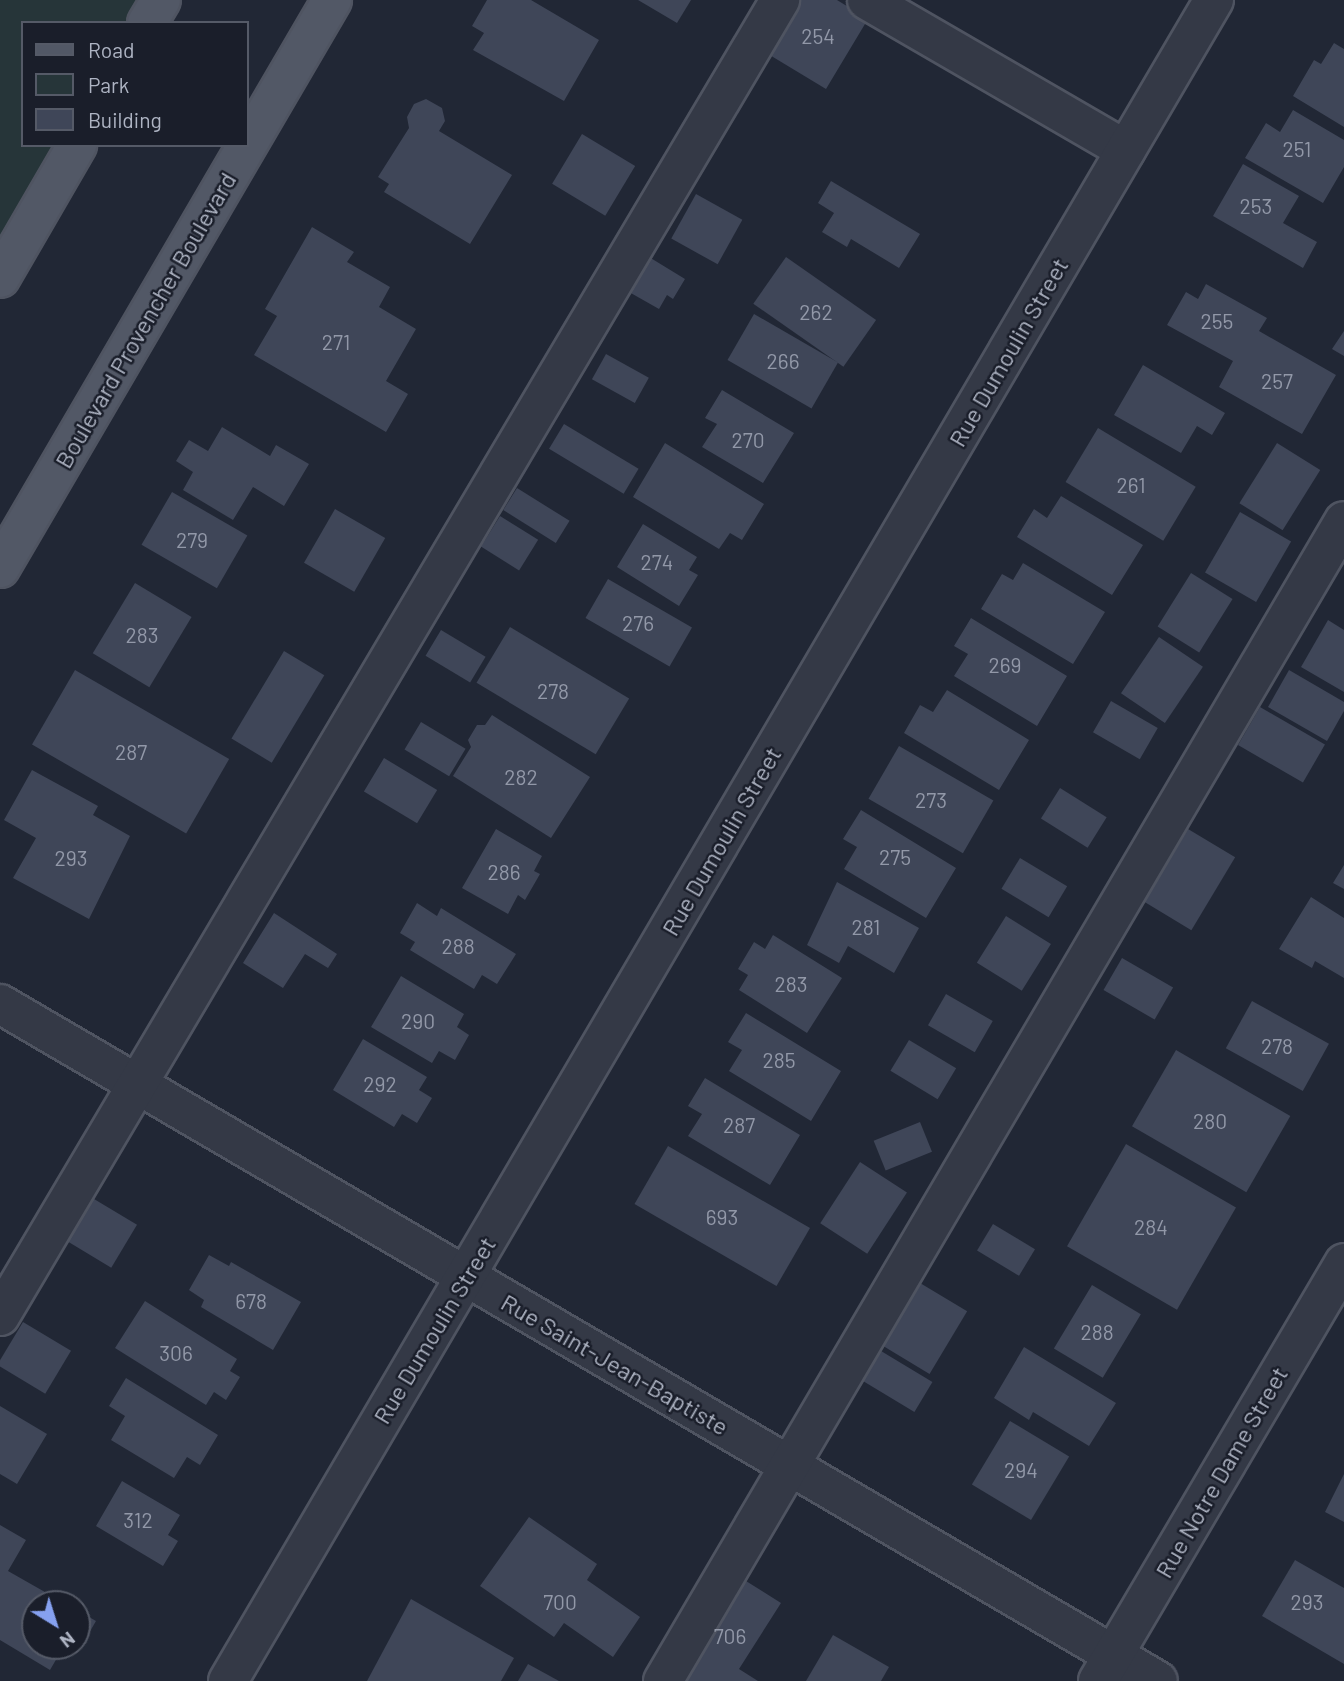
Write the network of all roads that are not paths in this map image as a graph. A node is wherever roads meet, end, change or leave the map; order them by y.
1 (160, 0) edge
2 (332, 0) edge
3 (780, 0) edge
4 (867, 0) edge
5 (1214, 0) edge
6 (148, 21) edge
7 (248, 144) edge
8 (75, 147) edge
9 (246, 147) edge
10 (1126, 150) junction
11 (0, 278) edge
12 (1344, 522) edge
13 (0, 568) edge
14 (0, 1004) edge
15 (136, 1084) junction
16 (1344, 1263) edge
17 (466, 1276) junction
18 (0, 1316) edge
19 (790, 1466) junction
20 (1106, 1668) edge
21 (228, 1681) edge
22 (663, 1681) edge
23 (1157, 1681) edge

1 - 6 main road
2 - 7 main road, Boulevard Provencher Boulevard
3 - 15 street
4 - 10 street
5 - 10 street, Rue Dumoulin Street
8 - 11 main road
9 - 13 main road, Boulevard Provencher Boulevard
10 - 17 street, Rue Dumoulin Street
12 - 19 street
14 - 15 street, Rue Saint-Jean-Baptiste
15 - 17 street, Rue Saint-Jean-Baptiste
15 - 18 street
16 - 20 street, Rue Notre Dame Street
17 - 19 street, Rue Saint-Jean-Baptiste
17 - 21 street, Rue Dumoulin Street
19 - 20 street, Rue Saint-Jean-Baptiste
19 - 22 street
20 - 23 street, Rue Saint-Jean-Baptiste

